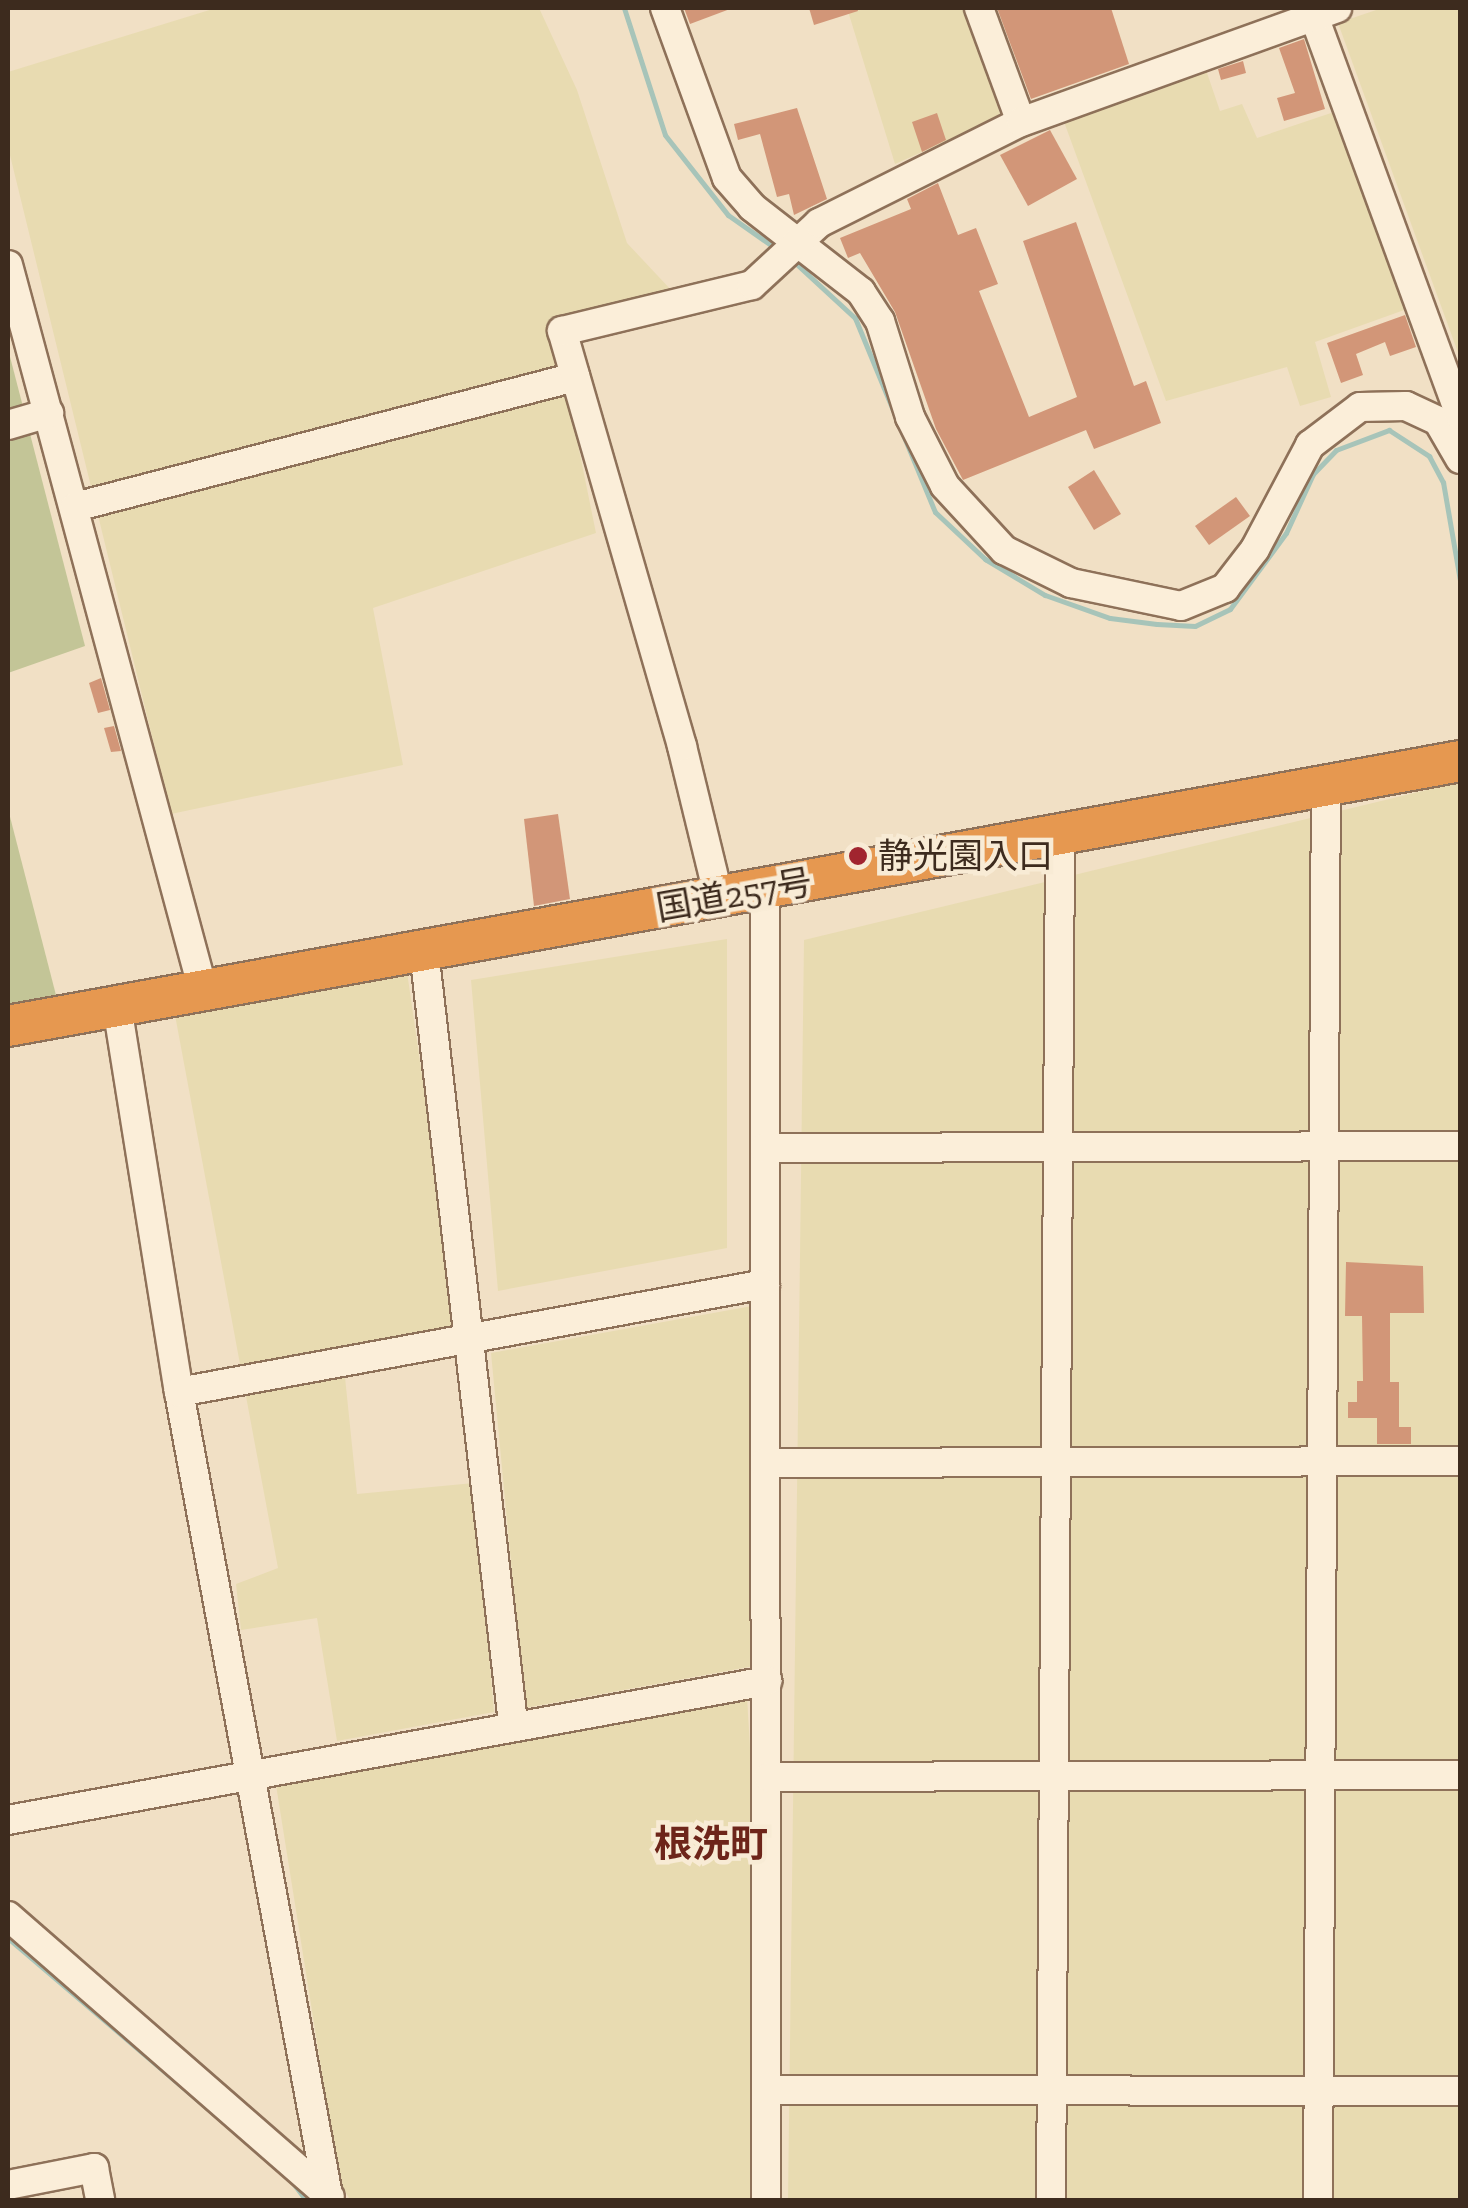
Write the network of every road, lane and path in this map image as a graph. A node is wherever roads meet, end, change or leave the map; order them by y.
1 (665, 8) edge
2 (979, 8) edge
3 (1320, 10) edge
4 (1021, 122) junction
5 (794, 242) junction
6 (8, 265) edge
7 (575, 377) junction
8 (49, 413) junction
9 (1460, 415) edge
10 (8, 426) edge
11 (1460, 459) edge
12 (75, 508) junction
13 (1460, 761) edge
14 (1326, 786) junction
15 (1060, 836) junction
16 (765, 889) junction
17 (719, 898) junction
18 (424, 951) junction
19 (203, 990) junction
20 (118, 1006) junction
21 (8, 1026) edge
22 (1058, 1142) junction
23 (1460, 1146) edge
24 (1320, 1147) junction
25 (765, 1148) junction
26 (765, 1284) junction
27 (468, 1339) junction
28 (179, 1392) junction
29 (1321, 1460) junction
30 (765, 1462) junction
31 (1460, 1462) edge
32 (1056, 1465) junction
33 (767, 1681) junction
34 (513, 1723) junction
35 (1320, 1774) junction
36 (254, 1775) junction
37 (1460, 1775) edge
38 (769, 1777) junction
39 (1052, 1777) junction
40 (8, 1820) edge
41 (8, 1916) edge
42 (766, 2090) junction
43 (1051, 2090) junction
44 (1460, 2091) edge
45 (1319, 2092) junction
46 (8, 2185) edge
47 (329, 2195) edge
48 (100, 2200) edge
49 (766, 2200) edge
50 (1050, 2200) edge
51 (1318, 2200) edge

1 - 5 street
2 - 4 street
3 - 4 street
3 - 9 street
4 - 5 street
5 - 7 street
5 - 11 street
6 - 8 street
7 - 12 street
7 - 17 street
8 - 10 street
8 - 12 street
12 - 19 street
13 - 14 highway, 国道257号
14 - 15 highway, 国道257号
14 - 24 street
15 - 16 highway, 国道257号
15 - 22 street
16 - 17 highway, 国道257号
16 - 25 street
17 - 18 highway, 国道257号
18 - 19 highway, 国道257号
18 - 27 street
19 - 20 highway, 国道257号
20 - 21 highway, 国道257号
20 - 28 street
22 - 24 street
22 - 25 street
22 - 32 street
23 - 24 street
24 - 29 street
25 - 26 street
26 - 27 street
26 - 30 street
27 - 28 street
27 - 34 street
28 - 36 street
29 - 31 street
29 - 32 street
29 - 35 street
30 - 32 street
30 - 33 street
32 - 39 street
33 - 34 street
33 - 38 street
34 - 36 street
35 - 37 street
35 - 39 street
35 - 45 street
36 - 40 street
36 - 47 street
38 - 39 street
38 - 42 street
39 - 43 street
41 - 47 street
42 - 43 street
42 - 49 street
43 - 45 street
43 - 50 street
44 - 45 street
45 - 51 street
46 - 48 street

